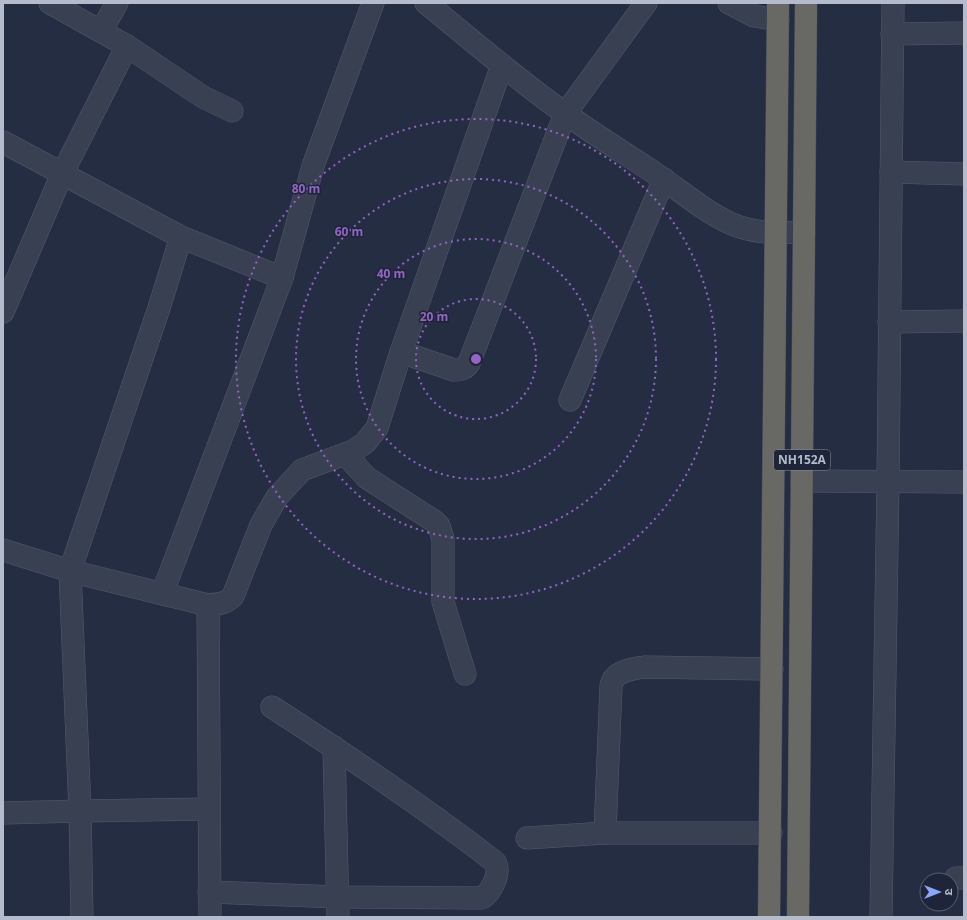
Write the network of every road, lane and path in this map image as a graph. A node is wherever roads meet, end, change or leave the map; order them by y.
1 (50, 3) edge
2 (117, 3) edge
3 (373, 3) edge
4 (426, 3) edge
5 (646, 3) edge
6 (729, 3) edge
7 (806, 3) edge
8 (892, 3) edge
9 (778, 12) edge
10 (101, 31) junction
11 (964, 33) edge
12 (892, 34) junction
13 (127, 46) junction
14 (502, 65) junction
15 (232, 111) dead end
16 (565, 114) junction
17 (3, 142) edge
18 (891, 172) junction
19 (62, 174) junction
20 (964, 174) edge
21 (664, 179) junction
22 (804, 232) junction
23 (775, 233) junction
24 (181, 237) junction
25 (282, 278) junction
26 (4, 309) edge
27 (964, 321) edge
28 (889, 322) junction
29 (401, 352) junction
30 (570, 400) dead end
31 (345, 454) junction
32 (802, 481) junction
33 (888, 482) junction
34 (964, 482) edge
35 (3, 550) edge
36 (70, 571) junction
37 (162, 594) junction
38 (208, 605) junction
39 (772, 669) junction
40 (465, 674) dead end
41 (272, 707) dead end
42 (334, 747) junction
43 (209, 810) junction
44 (80, 811) junction
45 (3, 813) edge
46 (606, 833) junction
47 (771, 833) junction
48 (527, 838) dead end
49 (209, 892) junction
50 (338, 907) edge
51 (82, 917) edge
52 (210, 917) edge
53 (769, 917) edge
54 (798, 917) edge
55 (880, 917) edge

1 - 10 street
2 - 10 street
3 - 25 street
4 - 14 street
5 - 16 street
6 - 9 street
7 - 22 highway, NH152A
8 - 12 street
9 - 23 highway, NH152A
10 - 13 street
11 - 12 street
12 - 18 street
13 - 15 street
13 - 19 street
14 - 16 street
14 - 29 street
16 - 21 street
16 - 29 street
17 - 19 street
18 - 20 street
18 - 28 street
19 - 24 street
19 - 26 street
21 - 23 street
21 - 30 street
22 - 23 street
22 - 32 highway, NH152A
23 - 39 highway, NH152A
24 - 25 street
24 - 36 street
25 - 37 street
27 - 28 street
28 - 33 street
29 - 31 street
31 - 38 street
31 - 40 street
32 - 33 street
32 - 54 highway, NH152A
33 - 34 street
33 - 55 street
35 - 36 street
36 - 37 street
36 - 44 street
37 - 38 street
38 - 43 street
39 - 46 street
39 - 47 highway, NH152A
41 - 42 street
42 - 50 street
42 - 50 street
43 - 44 street
43 - 49 street
44 - 45 street
44 - 51 street
46 - 47 street
46 - 48 street
47 - 53 highway, NH152A
49 - 50 street
49 - 52 street

